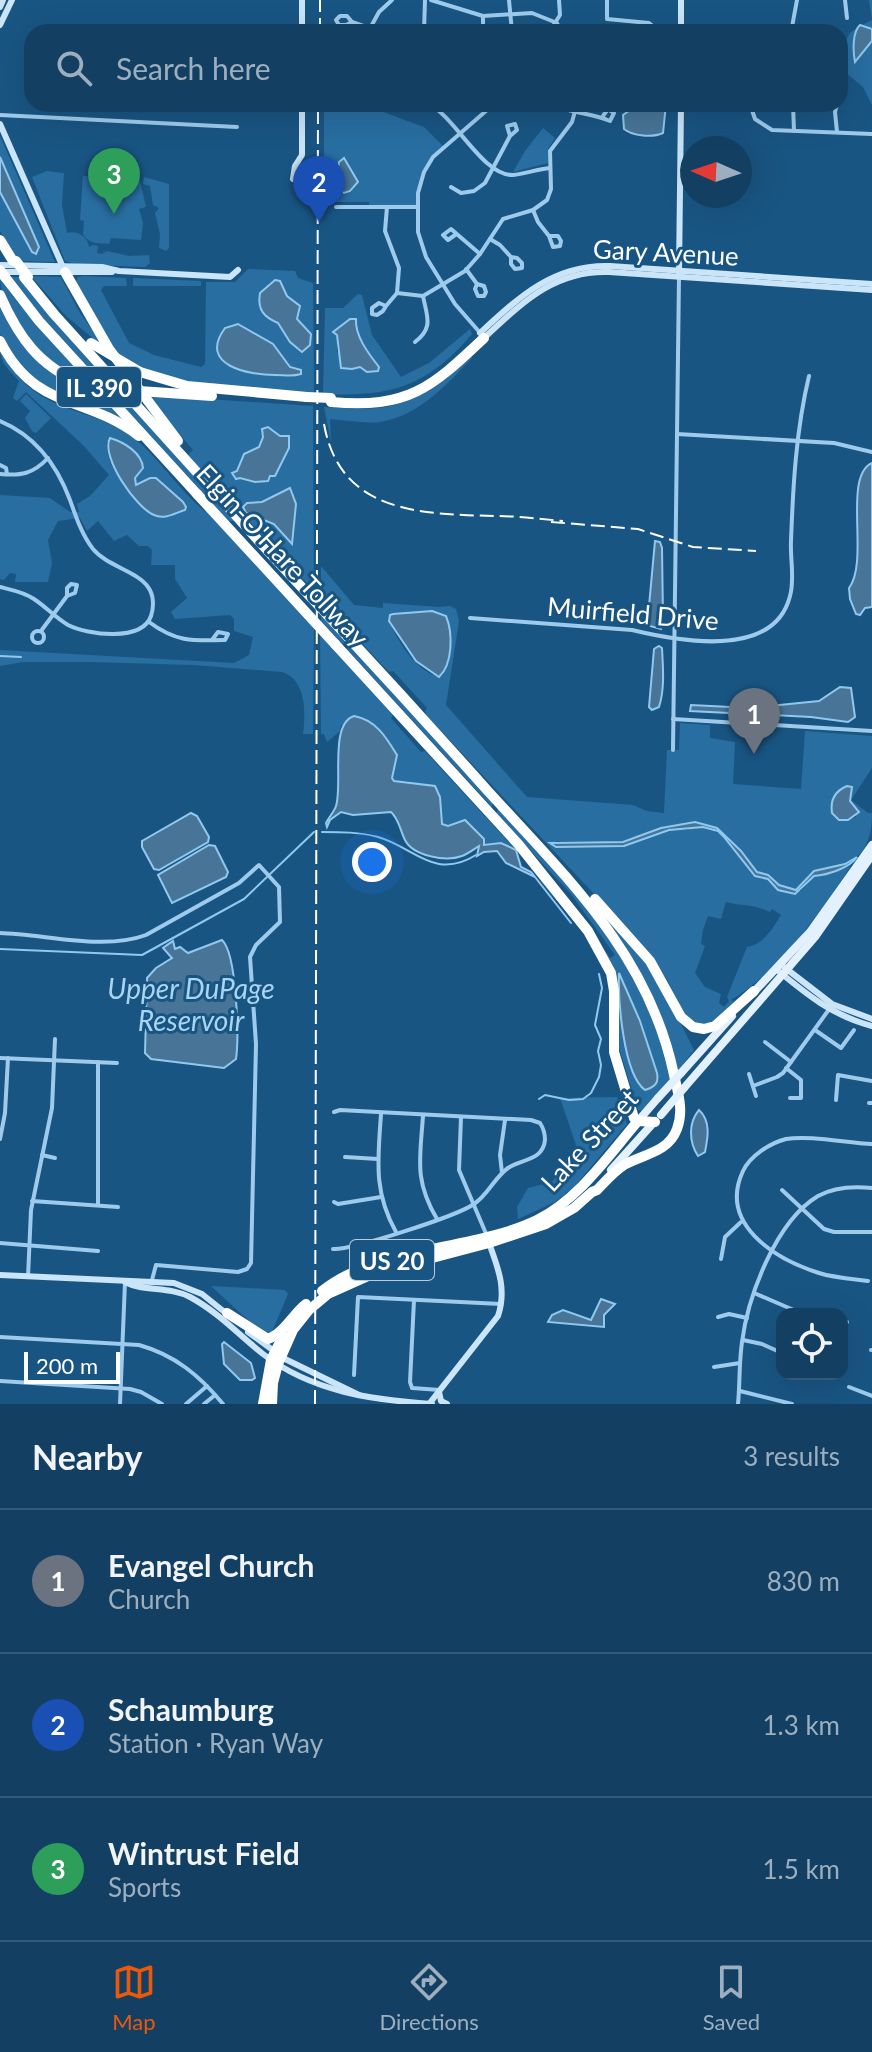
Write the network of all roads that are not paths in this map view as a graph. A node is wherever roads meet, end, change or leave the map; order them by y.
1 (3, 0) edge
2 (12, 0) edge
3 (302, 0) edge
4 (391, 0) edge
5 (425, 0) edge
6 (431, 0) edge
7 (509, 0) edge
8 (559, 0) edge
9 (607, 0) edge
10 (681, 0) edge
11 (797, 0) edge
12 (845, 0) edge
13 (0, 7) edge
14 (510, 14) junction
15 (483, 16) junction
16 (847, 18) dead end
17 (352, 22) dead end
18 (557, 23) joint
19 (302, 24) edge
20 (356, 24) edge
21 (373, 24) edge
22 (424, 24) edge
23 (483, 24) edge
24 (511, 24) edge
25 (650, 24) edge
26 (681, 24) edge
27 (793, 24) edge
28 (0, 25) edge
29 (302, 112) edge
30 (445, 112) edge
31 (485, 112) edge
32 (575, 112) joint
33 (681, 112) edge
34 (753, 112) edge
35 (793, 112) edge
36 (835, 112) edge
37 (0, 115) edge
38 (603, 116) dead end
39 (0, 124) edge
40 (237, 127) dead end
41 (794, 131) junction
42 (837, 132) junction
43 (461, 133) junction
44 (872, 134) edge
45 (510, 136) dead end
46 (493, 167) junction
47 (550, 168) junction
48 (293, 179) dead end
49 (451, 187) dead end
50 (336, 207) dead end
51 (387, 207) junction
52 (418, 207) junction
53 (533, 210) junction
54 (455, 235) dead end
55 (549, 236) dead end
56 (490, 239) junction
57 (2, 242) edge
58 (480, 254) junction
59 (511, 257) dead end
60 (64, 269) junction
61 (466, 269) junction
62 (238, 270) dead end
63 (1, 271) edge
64 (679, 274) junction
65 (26, 277) junction
66 (443, 284) junction
67 (477, 284) dead end
68 (872, 287) edge
69 (397, 293) junction
70 (0, 295) edge
71 (423, 296) junction
72 (386, 306) dead end
73 (482, 335) junction
74 (0, 341) edge
75 (415, 342) dead end
76 (809, 376) dead end
77 (307, 399) junction
78 (0, 421) edge
79 (677, 434) junction
80 (798, 441) junction
81 (872, 452) edge
82 (187, 456) junction
83 (48, 458) junction
84 (0, 465) edge
85 (0, 474) edge
86 (7, 474) junction
87 (188, 484) junction
88 (1, 587) edge
89 (0, 596) edge
90 (67, 596) dead end
91 (53, 613) junction
92 (470, 618) dead end
93 (149, 622) junction
94 (41, 631) dead end
95 (674, 639) junction
96 (212, 640) dead end
97 (673, 719) junction
98 (872, 731) edge
99 (673, 750) dead end
100 (477, 778) junction
101 (872, 845) edge
102 (866, 860) edge
103 (0, 933) edge
104 (782, 970) junction
105 (754, 991) junction
106 (830, 1007) junction
107 (872, 1019) edge
108 (872, 1026) edge
109 (815, 1030) junction
110 (854, 1030) dead end
111 (55, 1039) dead end
112 (765, 1042) dead end
113 (0, 1058) edge
114 (8, 1058) junction
115 (54, 1060) junction
116 (98, 1062) junction
117 (791, 1062) junction
118 (117, 1063) dead end
119 (786, 1068) junction
120 (749, 1074) dead end
121 (872, 1081) edge
122 (753, 1086) junction
123 (756, 1096) dead end
124 (790, 1098) dead end
125 (836, 1100) dead end
126 (334, 1112) dead end
127 (381, 1114) junction
128 (423, 1116) junction
129 (461, 1117) junction
130 (658, 1118) junction
131 (505, 1120) junction
132 (638, 1121) junction
133 (0, 1139) edge
134 (872, 1144) edge
135 (42, 1155) junction
136 (345, 1157) dead end
137 (55, 1158) dead end
138 (378, 1159) junction
139 (502, 1173) junction
140 (872, 1188) edge
141 (782, 1190) dead end
142 (592, 1192) junction
143 (381, 1197) junction
144 (32, 1201) junction
145 (334, 1202) dead end
146 (475, 1204) junction
147 (98, 1205) junction
148 (118, 1207) dead end
149 (801, 1209) junction
150 (437, 1219) junction
151 (741, 1222) junction
152 (396, 1232) junction
153 (872, 1232) edge
154 (488, 1239) junction
155 (0, 1243) edge
156 (29, 1245) junction
157 (333, 1249) dead end
158 (774, 1250) junction
159 (98, 1251) dead end
160 (721, 1259) dead end
161 (0, 1275) edge
162 (28, 1277) junction
163 (152, 1280) junction
164 (868, 1281) dead end
165 (125, 1282) junction
166 (754, 1293) junction
167 (414, 1300) junction
168 (306, 1304) junction
169 (502, 1304) junction
170 (789, 1308) edge
171 (227, 1313) junction
172 (718, 1317) dead end
173 (747, 1318) junction
174 (0, 1337) edge
175 (742, 1340) junction
176 (122, 1345) junction
177 (776, 1350) edge
178 (276, 1358) junction
179 (740, 1363) junction
180 (714, 1367) dead end
181 (354, 1375) dead end
182 (0, 1381) edge
183 (207, 1386) junction
184 (849, 1387) dead end
185 (120, 1388) junction
186 (439, 1391) junction
187 (739, 1391) junction
188 (215, 1394) junction
189 (872, 1396) edge
190 (404, 1403) edge
191 (120, 1404) edge
192 (162, 1404) edge
193 (186, 1404) edge
194 (204, 1404) edge
195 (223, 1404) edge
196 (263, 1404) edge
197 (272, 1404) edge
198 (430, 1404) edge
199 (447, 1404) edge
200 (738, 1404) edge
201 (792, 1404) edge

1 - 13 main road
2 - 28 main road
3 - 19 main road
4 - 21 street
5 - 22 street
6 - 15 street
7 - 14 street
8 - 18 street
9 - 25 street
10 - 26 main road
11 - 27 street
12 - 16 street
14 - 15 street
14 - 18 street
14 - 24 street
15 - 23 street
17 - 20 street
29 - 48 main road
30 - 43 street
31 - 43 street
32 - 38 street
32 - 47 street
33 - 64 main road
34 - 41 street
35 - 41 street
36 - 42 street
37 - 40 street
39 - 60 main road
41 - 42 street
42 - 44 street
43 - 46 street
43 - 52 street
45 - 46 street
46 - 47 street
46 - 49 street
47 - 53 street
50 - 51 street
51 - 52 street
51 - 69 street
52 - 66 street
53 - 55 street
53 - 56 street
54 - 58 street
56 - 58 street
56 - 59 street
57 - 65 highway, Elgin-O'Hare Tollway / IL 390, bridge
58 - 61 street
60 - 62 main road
60 - 63 main road
60 - 82 highway
61 - 66 street
61 - 67 street
63 - 87 highway, Elgin-O'Hare Tollway / IL 390
64 - 68 main road, Gary Avenue
64 - 73 main road, Gary Avenue
64 - 79 street
65 - 77 highway, bridge
65 - 82 highway, Elgin-O'Hare Tollway / IL 390
66 - 71 street
66 - 73 street
69 - 71 street
69 - 72 street
70 - 77 highway, bridge
71 - 75 street
73 - 77 highway, bridge
74 - 87 highway
76 - 80 street, Muirfield Drive
78 - 83 street
79 - 80 street
79 - 95 street
80 - 81 street
80 - 95 street, Muirfield Drive
82 - 100 highway, Elgin-O'Hare Tollway, bridge
83 - 86 street
83 - 93 street
84 - 86 street
85 - 86 street
87 - 132 highway, Elgin-O'Hare Tollway / IL 390, bridge
88 - 89 street
88 - 91 street
90 - 91 street
91 - 93 street
91 - 94 street
92 - 95 street, Muirfield Drive
93 - 96 street
95 - 97 street
97 - 98 street
97 - 99 street
100 - 105 highway
100 - 142 highway
101 - 102 main road, Lake Street / US 20
102 - 104 main road, Lake Street / US 20
103 - 163 street
104 - 105 main road, Lake Street / US 20
104 - 106 main road
104 - 130 main road, Lake Street / US 20, bridge
105 - 132 main road, Lake Street / US 20, bridge
106 - 107 main road
106 - 108 main road
106 - 109 street
109 - 110 street
109 - 117 street
111 - 115 street
112 - 117 street
113 - 114 street
114 - 115 street
114 - 133 street
115 - 116 street
115 - 135 street
116 - 118 street
116 - 147 street
117 - 119 street
119 - 122 street
119 - 124 street
120 - 122 street
121 - 125 street
122 - 123 street
126 - 127 street
127 - 128 street
127 - 138 street
128 - 129 street
128 - 150 street
129 - 131 street
129 - 146 street
130 - 132 highway
130 - 142 main road, Lake Street / US 20
131 - 139 street
131 - 139 street
132 - 154 highway, Lake Street / US 20
134 - 151 street
135 - 137 street
135 - 144 street
136 - 138 street
138 - 143 street
139 - 146 street
140 - 149 street
141 - 149 street
142 - 154 highway, Lake Street / US 20
143 - 145 street
143 - 152 street
144 - 147 street
144 - 156 street
146 - 150 street
146 - 154 street
147 - 148 street
149 - 153 street
149 - 158 street
150 - 152 street
151 - 158 street
151 - 160 street
152 - 157 street
154 - 168 highway, Lake Street / US 20
154 - 169 main road
154 - 178 highway, Lake Street / US 20
155 - 156 street
156 - 159 street
156 - 162 street
158 - 164 street
158 - 166 street
161 - 162 main road
162 - 165 main road
163 - 165 main road
163 - 171 main road
165 - 176 street
165 - 178 main road
166 - 170 street
166 - 173 street
167 - 169 street
167 - 181 street
167 - 186 street
168 - 171 highway
168 - 178 highway, Lake Street / US 20
169 - 186 main road
171 - 178 main road
172 - 173 street
173 - 175 street
174 - 176 street
175 - 177 street
175 - 179 street
176 - 183 street
176 - 185 street
178 - 190 main road
178 - 196 highway, US 20
178 - 197 highway, US 20
179 - 180 street
179 - 187 street
182 - 185 street
183 - 188 street
183 - 193 street
184 - 189 street
185 - 191 street
185 - 192 street
186 - 198 main road
186 - 199 main road
187 - 200 street
187 - 201 street
188 - 194 street
188 - 195 street
190 - 198 main road

